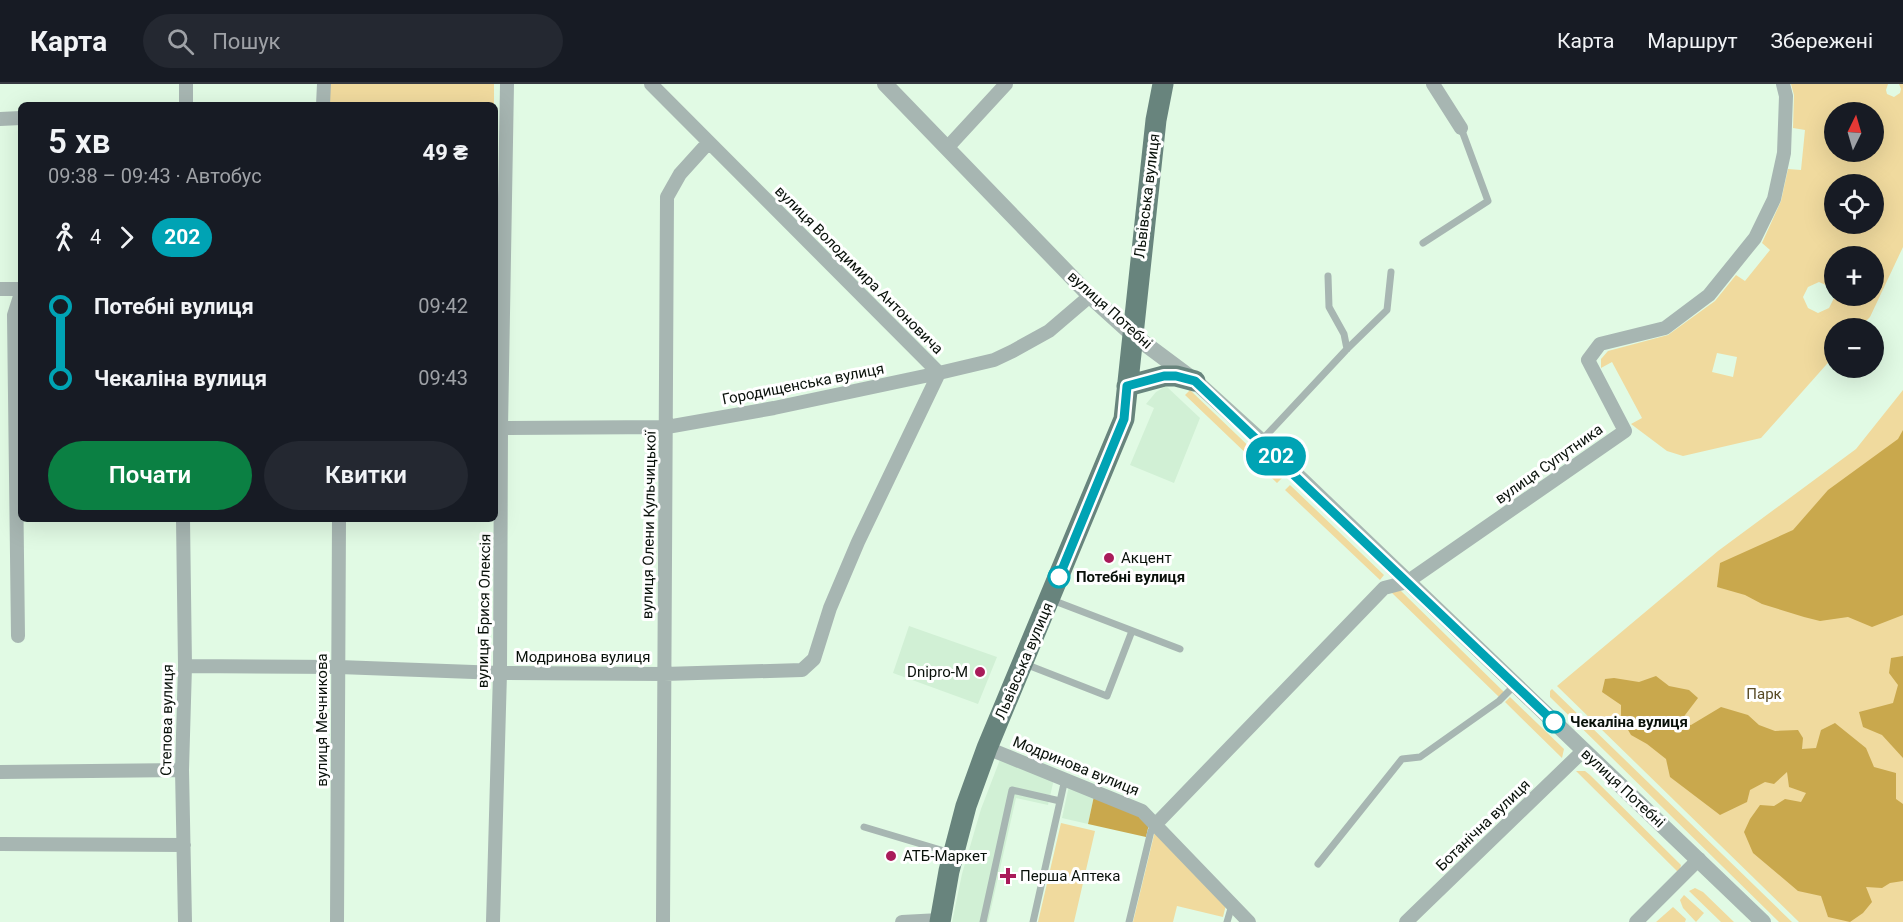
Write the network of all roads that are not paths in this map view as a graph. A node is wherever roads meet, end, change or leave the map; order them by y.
1 (186, 84) edge
2 (324, 84) edge
3 (507, 84) edge
4 (651, 84) edge
5 (885, 84) edge
6 (1006, 84) edge
7 (1163, 84) edge
8 (1432, 84) edge
9 (1783, 84) edge
10 (186, 102) edge
11 (323, 102) edge
12 (0, 118) edge
13 (18, 118) edge
14 (1461, 128) joint
15 (501, 136) edge
16 (708, 143) junction
17 (947, 148) junction
18 (1423, 243) dead end
19 (1391, 272) dead end
20 (1328, 276) dead end
21 (500, 284) edge
22 (0, 289) edge
23 (18, 291) edge
24 (1090, 296) junction
25 (18, 301) edge
26 (1132, 334) junction
27 (1347, 350) junction
28 (939, 373) junction
29 (1195, 381) junction
30 (1127, 386) junction
31 (667, 427) junction
32 (501, 428) junction
33 (1261, 441) junction
34 (183, 522) edge
35 (339, 522) edge
36 (1407, 582) junction
37 (1050, 599) junction
38 (1132, 631) junction
39 (18, 636) dead end
40 (1180, 649) dead end
41 (1023, 663) junction
42 (185, 666) junction
43 (339, 667) junction
44 (802, 670) joint
45 (500, 673) junction
46 (664, 674) junction
47 (1515, 685) junction
48 (987, 748) junction
49 (1583, 751) junction
50 (182, 770) junction
51 (0, 772) edge
52 (1065, 779) junction
53 (1060, 801) junction
54 (1155, 825) junction
55 (864, 827) dead end
56 (0, 844) edge
57 (184, 845) junction
58 (953, 854) junction
59 (1699, 859) junction
60 (1318, 864) dead end
61 (1232, 905) junction
62 (940, 921) edge
63 (185, 922) edge
64 (337, 922) edge
65 (493, 922) edge
66 (663, 922) edge
67 (902, 922) edge
68 (982, 922) edge
69 (1033, 922) edge
70 (1129, 922) edge
71 (1227, 922) edge
72 (1249, 922) edge
73 (1406, 922) edge
74 (1636, 922) edge
75 (1763, 922) edge

1 - 10 street
2 - 11 street
3 - 15 street, вулиця Брися Олексія
4 - 16 street, вулиця Володимира Антоновича
5 - 17 street, вулиця Потебні
6 - 17 street
7 - 26 main road, Львівська вулиця
8 - 14 street
9 - 36 street, вулиця Супутника
12 - 13 street
14 - 18 lane
15 - 21 street, вулиця Брися Олексія
16 - 28 street, вулиця Володимира Антоновича
16 - 31 street, вулиця Олени Кульчицької
17 - 24 street, вулиця Потебні
19 - 27 lane
20 - 27 lane
21 - 32 street, вулиця Брися Олексія
22 - 23 street
24 - 26 street, вулиця Потебні
24 - 28 street, Городищенська вулиця
25 - 39 street
26 - 29 street, вулиця Потебні
26 - 30 main road, Львівська вулиця
27 - 33 lane
28 - 31 street, Городищенська вулиця
28 - 44 street, вулиця Володимира Антоновича
29 - 30 main road
29 - 33 street, вулиця Потебні
30 - 37 main road, Львівська вулиця
31 - 32 street, Городищенська вулиця
31 - 46 street, вулиця Олени Кульчицької
32 - 45 street, вулиця Брися Олексія
33 - 36 street, вулиця Потебні
34 - 42 street, Степова вулиця
35 - 43 street, вулиця Мечникова
36 - 47 street, вулиця Потебні
36 - 54 street, вулиця Супутника
37 - 38 lane
37 - 41 main road, Львівська вулиця
38 - 40 lane
38 - 41 lane
41 - 48 main road, Львівська вулиця
42 - 43 street, Модринова вулиця
42 - 50 street, Степова вулиця
43 - 45 street, Модринова вулиця
43 - 64 street, вулиця Мечникова
44 - 46 street, Модринова вулиця
45 - 46 street, Модринова вулиця
45 - 65 street, вулиця Брися Олексія
46 - 66 street, вулиця Олени Кульчицької
47 - 49 street, вулиця Потебні
47 - 60 lane
48 - 52 street, Модринова вулиця
48 - 58 main road, Львівська вулиця
49 - 59 street, вулиця Потебні
49 - 73 street, Ботанічна вулиця
50 - 51 street
50 - 57 street, Степова вулиця
52 - 53 lane
52 - 54 street, Модринова вулиця
53 - 68 lane
53 - 69 lane
54 - 61 street, Модринова вулиця
54 - 70 lane
55 - 58 lane
56 - 57 street
57 - 63 street, Степова вулиця
58 - 62 main road, Львівська вулиця
59 - 74 street
59 - 75 street, вулиця Потебні
61 - 71 lane
61 - 72 street, Модринова вулиця
62 - 67 street

